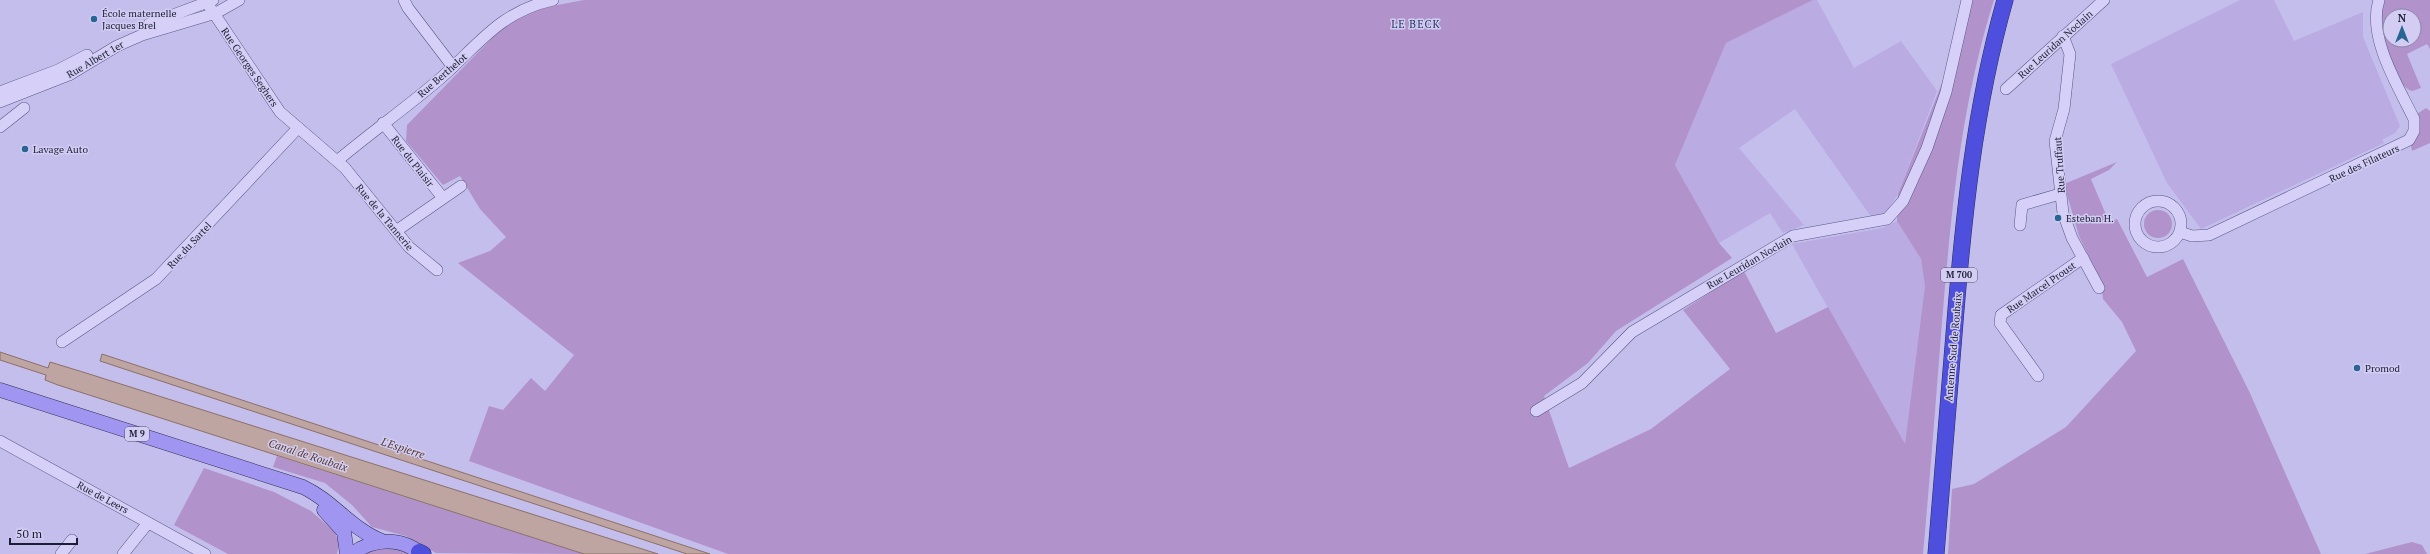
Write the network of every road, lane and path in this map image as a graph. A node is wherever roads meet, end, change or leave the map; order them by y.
1 (239, 0) edge
2 (404, 0) edge
3 (552, 0) edge
4 (1967, 0) edge
5 (2005, 0) edge
6 (2104, 0) edge
7 (2379, 0) edge
8 (208, 1) edge
9 (214, 14) junction
10 (2063, 36) junction
11 (453, 67) junction
12 (2006, 88) dead end
13 (0, 92) edge
14 (0, 102) edge
15 (24, 108) dead end
16 (383, 123) junction
17 (0, 127) edge
18 (298, 128) junction
19 (337, 161) junction
20 (461, 186) dead end
21 (2060, 194) junction
22 (443, 198) junction
23 (2020, 225) dead end
24 (396, 231) junction
25 (2180, 232) junction
26 (2083, 258) junction
27 (437, 270) dead end
28 (2100, 288) dead end
29 (62, 342) dead end
30 (2038, 376) dead end
31 (0, 391) edge
32 (1536, 411) dead end
33 (2, 446) edge
34 (260, 474) junction
35 (148, 523) junction
36 (72, 540) dead end
37 (382, 541) junction
38 (421, 553) edge
39 (61, 554) edge
40 (123, 554) edge
41 (205, 554) edge
42 (347, 554) edge
43 (352, 554) edge
44 (1936, 554) edge

1 - 9 street, Rue Albert 1er
2 - 11 street
3 - 11 street, Rue Berthelot
4 - 32 street, Rue Leuridan Noclain
5 - 44 highway, Antenne Sud de Roubaix / M 700
6 - 10 street, Rue Leuridan Noclain
7 - 25 street, Rue des Filateurs
8 - 9 street, Rue Georges Seghers
8 - 13 street, Rue Albert 1er
9 - 14 street, Rue Albert 1er
9 - 18 street, Rue Georges Seghers
10 - 12 street, Rue Leuridan Noclain
10 - 21 street, Rue Truffaut
11 - 16 street, Rue Berthelot
15 - 17 street
16 - 19 street, Rue Berthelot
16 - 22 street, Rue du Plaisir
18 - 19 street, Rue Georges Seghers
18 - 29 street, Rue du Sartel
19 - 24 street, Rue de la Tannerie
20 - 22 street
21 - 23 street
21 - 26 street, Rue Truffaut
22 - 24 street
24 - 27 street, Rue de la Tannerie
25 - 25 street
26 - 28 street, Rue Truffaut
26 - 30 street, Rue Marcel Proust
31 - 34 main road, M 9
33 - 35 street, Rue de Leers
34 - 37 main road, M 9
34 - 42 main road, M 9
35 - 40 street
35 - 41 street, Rue de Leers
36 - 39 street
37 - 38 main road
37 - 43 main road

